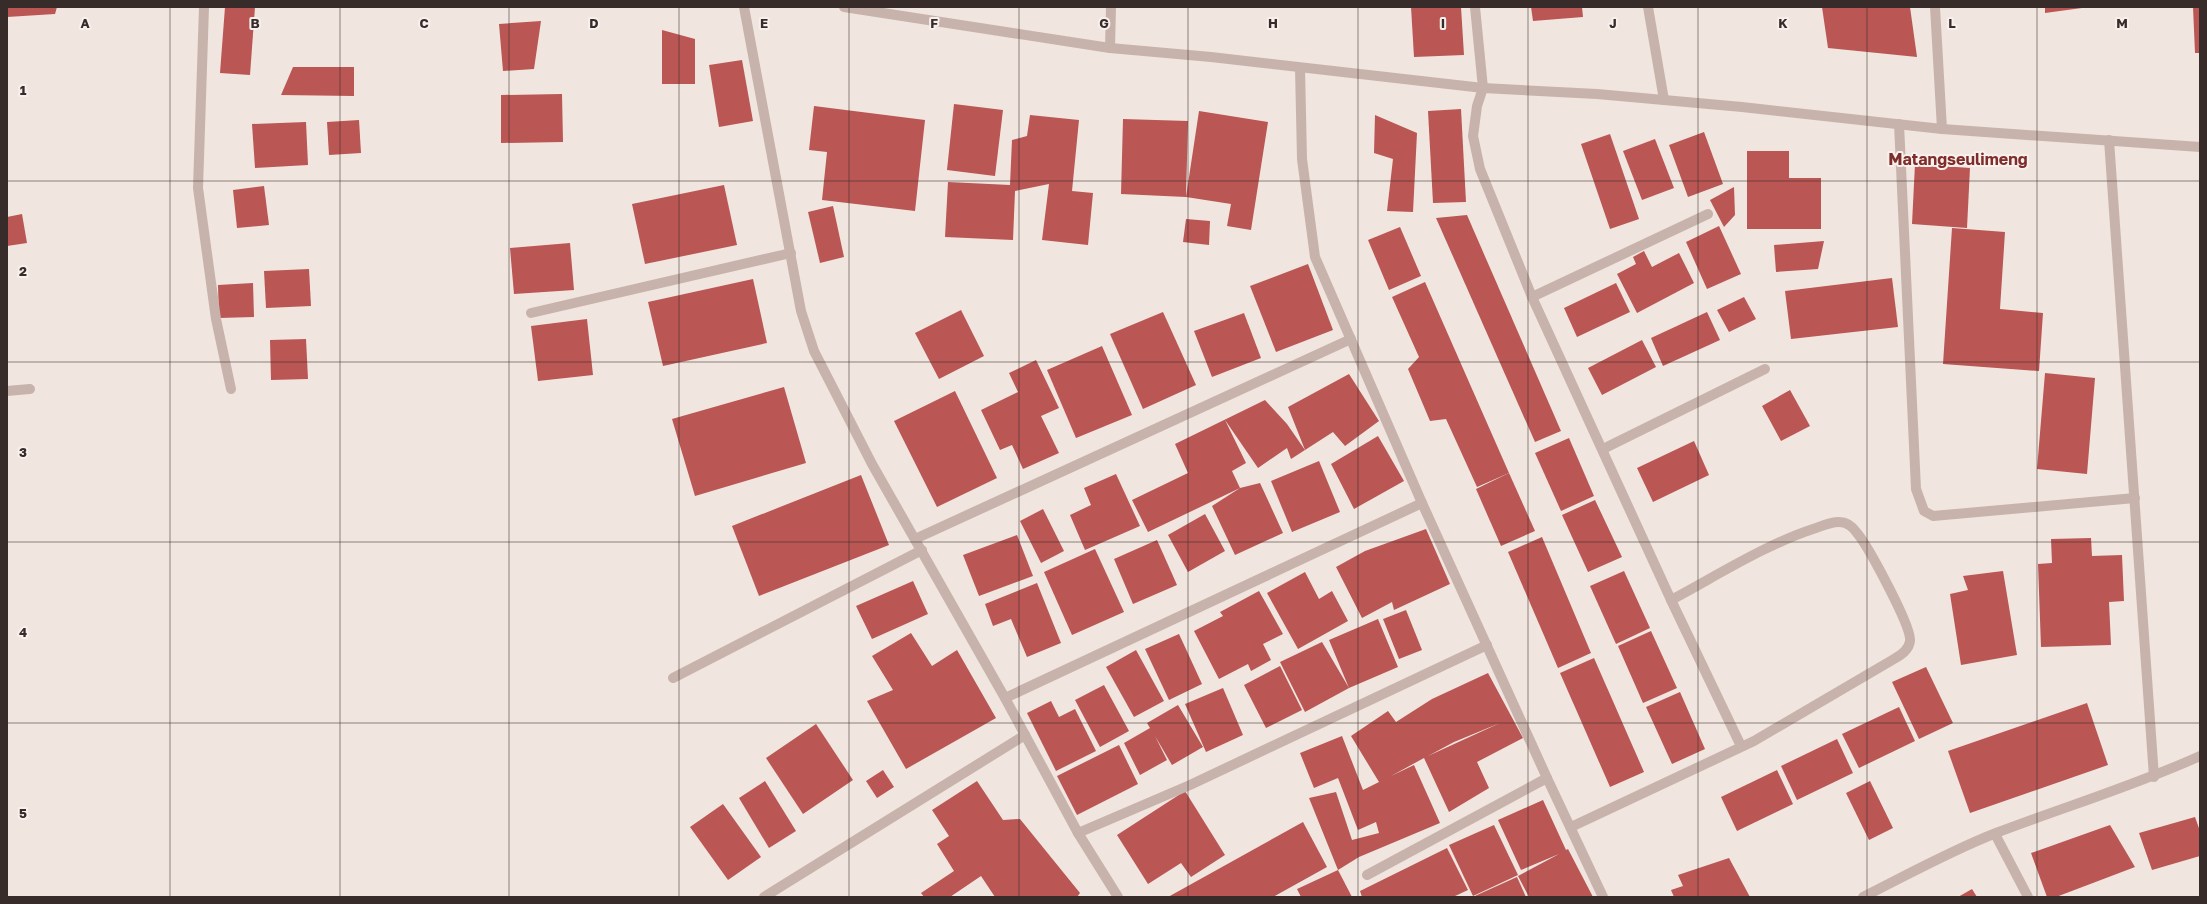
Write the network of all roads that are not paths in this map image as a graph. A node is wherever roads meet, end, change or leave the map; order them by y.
1 (204, 7) edge
2 (744, 7) edge
3 (844, 7) edge
4 (1111, 7) edge
5 (1475, 7) edge
6 (1648, 7) edge
7 (1936, 7) edge
8 (1110, 48) junction
9 (1300, 68) junction
10 (1483, 88) junction
11 (1664, 100) junction
12 (1899, 124) junction
13 (1942, 129) junction
14 (2109, 140) junction
15 (2200, 147) edge
16 (1708, 214) dead end
17 (791, 253) junction
18 (1532, 297) junction
19 (531, 313) dead end
20 (1350, 339) junction
21 (1765, 369) dead end
22 (30, 389) dead end
23 (231, 389) dead end
24 (7, 391) edge
25 (1603, 449) junction
26 (2135, 498) junction
27 (1422, 503) junction
28 (915, 539) junction
29 (922, 550) junction
30 (1671, 600) junction
31 (1487, 645) junction
32 (673, 678) dead end
33 (1005, 698) junction
34 (1025, 735) junction
35 (1741, 746) junction
36 (2200, 756) edge
37 (2154, 777) junction
38 (1547, 778) junction
39 (1571, 827) junction
40 (1078, 833) junction
41 (1995, 834) junction
42 (1367, 875) dead end
43 (764, 897) edge
44 (1118, 897) edge
45 (1603, 897) edge
46 (1863, 897) edge
47 (2028, 897) edge

1 - 23 street
2 - 17 street
3 - 8 street
4 - 8 street
5 - 10 street
6 - 11 street
7 - 13 street
8 - 9 street
9 - 10 street
9 - 20 street
10 - 11 street
10 - 18 street
11 - 12 street
12 - 13 street
12 - 26 street
13 - 14 street
14 - 15 street
14 - 26 street
16 - 18 street
17 - 19 street
17 - 28 street
18 - 25 street
20 - 27 street
20 - 28 street
21 - 25 street
22 - 24 street
25 - 30 street
26 - 37 street
27 - 31 street
27 - 33 street
28 - 29 street
29 - 32 street
29 - 33 street
30 - 35 street
30 - 35 street
31 - 38 street
31 - 40 street
33 - 34 street
34 - 40 street
34 - 43 street
35 - 39 street
36 - 37 street
37 - 41 street
38 - 39 street
38 - 42 street
39 - 45 street
40 - 44 street
41 - 46 street
41 - 47 street

